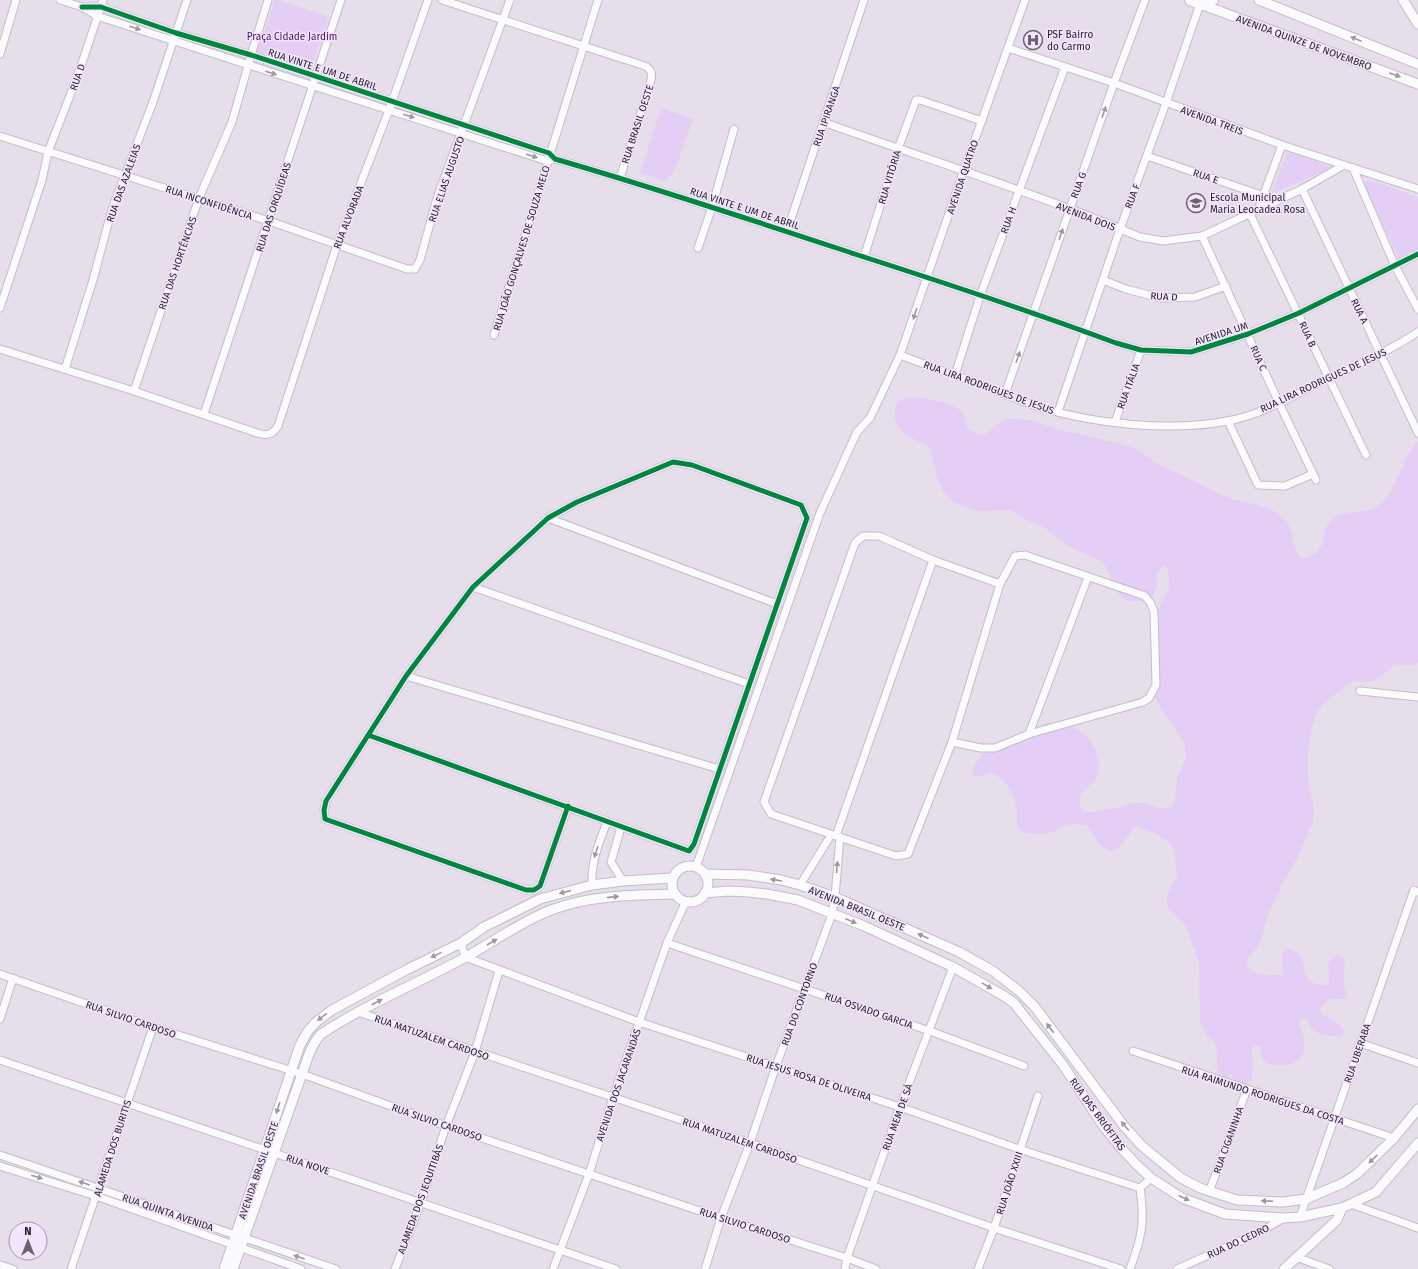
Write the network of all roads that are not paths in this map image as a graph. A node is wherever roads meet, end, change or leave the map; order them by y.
1 (16, 0) edge
2 (60, 0) edge
3 (187, 0) edge
4 (268, 0) edge
5 (341, 0) edge
6 (428, 0) edge
7 (442, 0) edge
8 (510, 0) edge
9 (598, 0) edge
10 (864, 0) edge
11 (1025, 0) edge
12 (1145, 0) edge
13 (1213, 0) edge
14 (1259, 0) edge
15 (1403, 0) edge
16 (1197, 2) edge
17 (102, 4) edge
18 (82, 7) junction
19 (97, 16) junction
20 (503, 20) junction
21 (1418, 24) edge
22 (176, 33) junction
23 (174, 41) junction
24 (584, 46) junction
25 (1008, 48) junction
26 (0, 54) edge
27 (251, 55) junction
28 (1418, 64) edge
29 (248, 66) junction
30 (1065, 67) junction
31 (316, 77) junction
32 (1114, 84) junction
33 (1418, 84) edge
34 (313, 86) junction
35 (392, 101) junction
36 (1166, 104) junction
37 (389, 110) junction
38 (982, 121) junction
39 (823, 122) junction
40 (465, 125) junction
41 (734, 129) dead end
42 (462, 133) junction
43 (0, 136) edge
44 (1282, 145) junction
45 (898, 149) junction
46 (48, 152) junction
47 (549, 153) junction
48 (1148, 156) junction
49 (555, 159) junction
50 (547, 161) junction
51 (1344, 165) junction
52 (1353, 168) junction
53 (964, 170) junction
54 (125, 175) junction
55 (620, 178) junction
56 (1302, 189) junction
57 (1418, 189) edge
58 (1019, 190) junction
59 (1264, 196) junction
60 (199, 198) junction
61 (712, 207) junction
62 (1069, 209) junction
63 (1258, 210) junction
64 (1250, 214) junction
65 (269, 221) junction
66 (1120, 229) junction
67 (787, 231) junction
68 (1202, 236) junction
69 (337, 245) junction
70 (698, 248) dead end
71 (1418, 254) edge
72 (864, 257) junction
73 (1395, 266) junction
74 (416, 267) joint
75 (928, 277) junction
76 (1103, 280) junction
77 (1226, 286) junction
78 (1348, 288) junction
79 (980, 296) junction
80 (0, 308) edge
81 (1418, 309) edge
82 (1299, 313) junction
83 (1033, 314) junction
84 (1086, 332) junction
85 (1418, 332) edge
86 (1248, 334) junction
87 (494, 335) dead end
88 (0, 349) edge
89 (1141, 350) junction
90 (1381, 354) junction
91 (900, 355) junction
92 (65, 369) junction
93 (955, 375) junction
94 (1328, 378) junction
95 (134, 391) junction
96 (1005, 394) junction
97 (1279, 403) junction
98 (1058, 412) junction
99 (204, 414) junction
100 (1228, 421) junction
101 (1115, 422) junction
102 (1418, 433) edge
103 (1366, 455) dead end
104 (548, 518) junction
105 (933, 560) junction
106 (1088, 577) junction
107 (1000, 584) junction
108 (473, 587) junction
109 (777, 604) junction
110 (406, 676) junction
111 (749, 684) junction
112 (1360, 691) dead end
113 (1418, 697) edge
114 (1029, 734) junction
115 (368, 735) junction
116 (952, 742) junction
117 (719, 769) junction
118 (568, 806) junction
119 (607, 822) junction
120 (621, 828) junction
121 (836, 836) junction
122 (696, 867) junction
123 (705, 874) junction
124 (672, 878) junction
125 (623, 881) junction
126 (800, 884) junction
127 (589, 886) junction
128 (1416, 891) edge
129 (705, 893) junction
130 (674, 894) junction
131 (835, 897) junction
132 (588, 900) junction
133 (686, 901) junction
134 (832, 914) junction
135 (461, 943) junction
136 (667, 943) junction
137 (465, 957) junction
138 (953, 967) junction
139 (500, 971) junction
140 (0, 974) edge
141 (13, 978) junction
142 (805, 988) junction
143 (358, 1012) junction
144 (0, 1019) edge
145 (639, 1022) junction
146 (153, 1026) junction
147 (930, 1030) junction
148 (1360, 1043) junction
149 (1133, 1051) dead end
150 (475, 1052) junction
151 (0, 1060) edge
152 (1074, 1060) joint
153 (1418, 1063) edge
154 (1063, 1065) joint
155 (776, 1066) junction
156 (1024, 1066) dead end
157 (290, 1071) junction
158 (302, 1074) junction
159 (1247, 1089) junction
160 (1038, 1096) dead end
161 (613, 1097) junction
162 (127, 1102) junction
163 (900, 1107) junction
164 (1418, 1110) edge
165 (1334, 1118) junction
166 (446, 1126) junction
167 (1394, 1138) junction
168 (750, 1143) junction
169 (1418, 1143) edge
170 (1141, 1144) junction
171 (1020, 1149) junction
172 (265, 1150) junction
173 (274, 1153) junction
174 (0, 1154) edge
175 (1128, 1156) junction
176 (0, 1166) edge
177 (589, 1174) junction
178 (1151, 1178) junction
179 (873, 1185) junction
180 (99, 1188) junction
181 (1140, 1188) junction
182 (1209, 1192) junction
183 (96, 1196) junction
184 (1306, 1199) junction
185 (421, 1202) junction
186 (1351, 1204) junction
187 (1342, 1208) junction
188 (1300, 1217) junction
189 (721, 1218) junction
190 (1284, 1218) junction
191 (994, 1228) junction
192 (1418, 1228) edge
193 (240, 1237) junction
194 (237, 1246) junction
195 (559, 1251) junction
196 (1296, 1257) junction
197 (847, 1258) junction
198 (0, 1265) edge
199 (12, 1269) edge
200 (71, 1269) edge
201 (224, 1269) edge
202 (234, 1269) edge
203 (302, 1269) edge
204 (336, 1269) edge
205 (395, 1269) edge
206 (553, 1269) edge
207 (616, 1269) edge
208 (705, 1269) edge
209 (845, 1269) edge
210 (876, 1269) edge
211 (978, 1269) edge
212 (1121, 1269) edge
213 (1130, 1269) edge
214 (1177, 1269) edge
215 (1284, 1269) edge
216 (1329, 1269) edge

1 - 26 street
2 - 18 street, RUA VINTE E UM DE ABRIL
3 - 22 street, RUA DAS AZALEIAS
4 - 27 street, RUA DAS HORTÊNCIAS
5 - 31 street, RUA DAS ORQUÍDEAS
6 - 35 street, RUA ALVORADA
7 - 20 street
8 - 20 street, RUA ELIAS AUGUSTO
9 - 24 street, RUA JOÃO GONÇALVES DE SOUZA MELO
10 - 39 street, RUA IPIRANGA
11 - 25 street, AVENIDA QUATRO
12 - 32 street, RUA G
13 - 16 main road
28 -> 14 street, AVENIDA QUINZE DE NOVEMBRO
15 - 21 street
16 -> 33 street, AVENIDA QUINZE DE NOVEMBRO
16 - 36 street, RUA F
17 - 18 street, RUA VINTE E UM DE ABRIL
17 - 19 street, RUA D
17 - 22 street, RUA VINTE E UM DE ABRIL
18 - 19 street, RUA VINTE E UM DE ABRIL
19 -> 23 street, RUA VINTE E UM DE ABRIL
19 - 46 street, RUA D
20 - 24 street
20 - 40 street, RUA ELIAS AUGUSTO
22 - 23 street, RUA DAS AZALEIAS
22 - 27 street, RUA VINTE E UM DE ABRIL
23 - 29 street, RUA VINTE E UM DE ABRIL
23 - 54 street, RUA DAS AZALEIAS
24 - 47 street, RUA JOÃO GONÇALVES DE SOUZA MELO
24 - 55 street, RUA BRASIL OESTE
25 - 30 street, AVENIDA TREIS
25 - 38 street, AVENIDA QUATRO
27 - 29 street, RUA DAS HORTÊNCIAS
27 - 31 street, RUA VINTE E UM DE ABRIL
29 -> 34 street, RUA VINTE E UM DE ABRIL
29 - 60 street, RUA DAS HORTÊNCIAS
30 - 32 street, AVENIDA TREIS
30 - 58 street, RUA H
31 - 34 street, RUA DAS ORQUÍDEAS
31 - 35 street, RUA VINTE E UM DE ABRIL
32 - 36 street, AVENIDA TREIS
62 -> 32 street, RUA G
34 - 37 street, RUA VINTE E UM DE ABRIL
34 - 65 street, RUA DAS ORQUÍDEAS
35 - 37 street, RUA ALVORADA
35 - 40 street, RUA VINTE E UM DE ABRIL
36 - 44 street, AVENIDA TREIS
36 - 48 street, RUA F
37 -> 42 street, RUA VINTE E UM DE ABRIL
37 - 69 street, RUA ALVORADA
38 - 45 street, RUA VITÓRIA
38 - 53 street, AVENIDA QUATRO
39 - 45 street, AVENIDA DOIS
39 - 67 street, RUA IPIRANGA
40 - 42 street, RUA ELIAS AUGUSTO
40 - 47 street, RUA VINTE E UM DE ABRIL
41 - 61 street
42 -> 50 street, RUA VINTE E UM DE ABRIL
42 - 74 street, RUA ELIAS AUGUSTO
43 - 46 street, RUA INCONFIDÊNCIA
44 - 51 street, AVENIDA TREIS
44 - 59 street
45 - 53 street, AVENIDA DOIS
45 - 72 street, RUA VITÓRIA
46 - 54 street, RUA INCONFIDÊNCIA
46 - 80 street, RUA D
47 - 49 street, RUA VINTE E UM DE ABRIL
47 - 50 street, RUA JOÃO GONÇALVES DE SOUZA MELO
48 - 59 street, RUA E
48 - 66 street, RUA F
49 - 50 street
49 - 55 street, RUA VINTE E UM DE ABRIL
50 - 87 street, RUA JOÃO GONÇALVES DE SOUZA MELO
51 - 52 street, AVENIDA TREIS
51 - 56 street, AVENIDA DOIS
52 - 57 street, AVENIDA TREIS
52 - 73 street
53 - 58 street, AVENIDA DOIS
53 - 75 street, AVENIDA QUATRO
54 - 60 street, RUA INCONFIDÊNCIA
54 - 92 street, RUA DAS AZALEIAS
55 - 61 street, RUA VINTE E UM DE ABRIL
56 - 63 street, AVENIDA DOIS
56 - 78 street, RUA A
58 - 62 street, AVENIDA DOIS
58 - 79 street, RUA H
59 - 63 street
60 - 65 street, RUA INCONFIDÊNCIA
60 - 95 street, RUA DAS HORTÊNCIAS
61 - 67 street, RUA VINTE E UM DE ABRIL
61 - 70 street
62 - 66 street, AVENIDA DOIS
83 -> 62 street, RUA G
63 - 64 street, AVENIDA DOIS
64 - 68 street, AVENIDA DOIS
64 - 82 street, RUA B
65 - 69 street, RUA INCONFIDÊNCIA
65 - 99 street, RUA DAS ORQUÍDEAS
66 - 68 street, AVENIDA DOIS
66 - 76 street, RUA F
67 - 72 street, RUA VINTE E UM DE ABRIL
68 - 77 street, RUA C
69 - 74 street, RUA INCONFIDÊNCIA
69 - 99 street, RUA ALVORADA
71 - 73 street, AVENIDA UM
72 - 75 street, RUA VINTE E UM DE ABRIL
73 - 78 street, AVENIDA UM
73 - 81 street
75 - 79 street, AVENIDA UM
75 -> 91 street, AVENIDA QUATRO
76 - 77 street, RUA D
76 - 84 street, RUA F
77 - 86 street, RUA C
78 - 82 street, AVENIDA UM
78 - 90 street, RUA A
79 - 83 street, AVENIDA UM
79 - 93 street, RUA H
82 - 86 street, AVENIDA UM
82 - 94 street, RUA B
83 - 84 street, AVENIDA UM
96 -> 83 street, RUA G
84 - 89 street, AVENIDA UM
84 - 98 street, RUA F
85 - 90 street, RUA LIRA RODRIGUES DE JESUS
86 - 89 street, AVENIDA UM
86 - 97 street, RUA C
88 - 92 street
89 - 101 street, RUA ITÁLIA
90 - 94 street, RUA LIRA RODRIGUES DE JESUS
90 - 102 street, RUA A
91 - 93 street, RUA LIRA RODRIGUES DE JESUS
91 - 122 street, AVENIDA QUATRO
92 - 95 street
93 - 96 street, RUA LIRA RODRIGUES DE JESUS
94 - 97 street, RUA LIRA RODRIGUES DE JESUS
94 - 103 street, RUA B
95 - 99 street
96 - 98 street, RUA LIRA RODRIGUES DE JESUS
97 - 100 street, RUA LIRA RODRIGUES DE JESUS
97 - 100 street, RUA C
98 - 101 street, RUA LIRA RODRIGUES DE JESUS
100 - 101 street, RUA LIRA RODRIGUES DE JESUS
104 - 108 street
104 - 109 street
104 - 109 street
105 - 107 street
105 - 121 street
105 - 121 street
106 - 107 street
106 - 114 street
106 - 114 street
107 - 116 street
108 - 110 street
108 - 111 street
109 - 111 street
110 - 115 street
110 - 117 street
111 - 117 street
112 - 113 street
114 - 116 street
115 - 118 street
115 - 118 street
116 - 121 street
117 - 120 street
118 - 119 street
119 - 120 street
119 -> 127 street
120 - 125 street
121 - 126 street
131 -> 121 street, RUA DO CONTORNO
122 - 123 street
122 - 124 street
126 -> 123 street, AVENIDA BRASIL OESTE
123 - 129 street
124 - 125 street, AVENIDA BRASIL OESTE
124 - 130 street
125 - 127 street, AVENIDA BRASIL OESTE
126 - 131 street, AVENIDA BRASIL OESTE
127 - 132 street
127 -> 135 street, AVENIDA BRASIL OESTE
128 - 148 street, RUA UBERABA
129 - 133 street
129 - 134 street, AVENIDA BRASIL OESTE
132 -> 130 street, AVENIDA BRASIL OESTE
130 - 133 street
131 - 134 street, RUA DO CONTORNO
152 -> 131 street, AVENIDA BRASIL OESTE
137 -> 132 street, AVENIDA BRASIL OESTE
133 - 136 street, AVENIDA DOS JACARANDÁS
134 -> 138 street, AVENIDA BRASIL OESTE
134 - 142 street, RUA DO CONTORNO
135 - 137 street
135 -> 157 street, AVENIDA BRASIL OESTE
136 - 142 street, RUA OSVADO GARCIA
136 - 145 street, AVENIDA DOS JACARANDÁS
137 - 139 street, RUA JESUS ROSA DE OLIVEIRA
143 -> 137 street, AVENIDA BRASIL OESTE
138 - 147 street, RUA MEM DE SÁ
138 -> 154 street, AVENIDA BRASIL OESTE
139 - 145 street, RUA JESUS ROSA DE OLIVEIRA
139 - 150 street, ALAMEDA DOS JEQUITIBÁS
140 - 141 street, RUA SILVIO CARDOSO
141 - 144 street
141 - 146 street, RUA SILVIO CARDOSO
142 - 147 street, RUA OSVADO GARCIA
142 - 155 street, RUA DO CONTORNO
143 - 150 street, RUA MATUZALEM CARDOSO
143 - 158 street, AVENIDA BRASIL OESTE
145 - 155 street, RUA JESUS ROSA DE OLIVEIRA
145 - 161 street, AVENIDA DOS JACARANDÁS
146 - 157 street, RUA SILVIO CARDOSO
146 - 162 street, ALAMEDA DOS BURITIS
147 - 156 street, RUA OSVADO GARCIA
147 - 163 street, RUA MEM DE SÁ
148 - 153 street
148 - 165 street, RUA UBERABA
149 - 159 street, RUA RAIMUNDO RODRIGUES DA COSTA
150 - 161 street, RUA MATUZALEM CARDOSO
150 - 166 street, ALAMEDA DOS JEQUITIBÁS
151 - 162 street, RUA NOVE
170 -> 152 street, RUA DAS BRIÓFITAS
154 - 175 street, RUA DAS BRIÓFITAS
155 - 163 street, RUA JESUS ROSA DE OLIVEIRA
155 - 168 street, RUA DO CONTORNO
157 - 158 street, RUA SILVIO CARDOSO
157 -> 172 street, AVENIDA BRASIL OESTE
158 - 166 street, RUA SILVIO CARDOSO
158 - 173 street, AVENIDA BRASIL OESTE
159 - 165 street, RUA RAIMUNDO RODRIGUES DA COSTA
159 - 182 street, RUA CIGANINHA
160 - 171 street, RUA JOÃO XXIII
161 - 168 street, RUA MATUZALEM CARDOSO
161 - 177 street, AVENIDA DOS JACARANDÁS
162 - 172 street, RUA NOVE
162 - 180 street, ALAMEDA DOS BURITIS
163 - 171 street, RUA JESUS ROSA DE OLIVEIRA
163 - 179 street, RUA MEM DE SÁ
164 - 167 street, RUA DAS BRIÓFITAS
165 - 167 street, RUA RAIMUNDO RODRIGUES DA COSTA
165 - 184 street, RUA UBERABA
166 - 177 street, RUA SILVIO CARDOSO
166 - 185 street, ALAMEDA DOS JEQUITIBÁS
167 -> 184 street, RUA DAS BRIÓFITAS
168 - 179 street, RUA MATUZALEM CARDOSO
168 - 189 street, RUA DO CONTORNO
169 - 186 street, RUA DO CEDRO
170 - 175 street
170 - 182 street, RUA DAS BRIÓFITAS
171 - 181 street, RUA JESUS ROSA DE OLIVEIRA
171 - 191 street, RUA JOÃO XXIII
172 - 173 street, RUA NOVE
172 - 193 street, AVENIDA BRASIL OESTE
173 - 185 street, RUA NOVE
173 - 193 street, AVENIDA BRASIL OESTE
180 -> 174 street, RUA QUINTA AVENIDA
175 - 178 street, RUA DAS BRIÓFITAS
176 -> 183 street, RUA QUINTA AVENIDA
177 - 189 street, RUA SILVIO CARDOSO
177 - 195 street, AVENIDA DOS JACARANDÁS
178 - 181 street
178 -> 190 street, RUA DAS BRIÓFITAS
179 - 191 street, RUA MATUZALEM CARDOSO
179 - 197 street, RUA MEM DE SÁ
180 - 183 street, ALAMEDA DOS BURITIS
180 - 193 street, RUA QUINTA AVENIDA
181 - 213 street
184 -> 182 street, RUA DAS BRIÓFITAS
183 - 194 street, RUA QUINTA AVENIDA
183 - 200 street, ALAMEDA DOS BURITIS
184 - 188 street, RUA UBERABA
185 - 195 street, RUA NOVE
185 - 205 street, ALAMEDA DOS JEQUITIBÁS
186 - 187 street, RUA DO CEDRO
186 - 192 street
187 - 188 street, RUA DO CEDRO
187 - 196 street
188 - 190 street, RUA DO CEDRO
189 - 197 street, RUA SILVIO CARDOSO
189 - 208 street, RUA DO CONTORNO
190 - 214 street, RUA DO CEDRO
191 - 211 street, RUA JOÃO XXIII
191 - 212 street, RUA MATUZALEM CARDOSO
193 - 194 street, AVENIDA BRASIL OESTE
204 -> 193 street, RUA QUINTA AVENIDA
194 - 201 street, AVENIDA BRASIL OESTE
194 - 202 street, AVENIDA BRASIL OESTE
194 - 203 street, RUA QUINTA AVENIDA
195 - 206 street, AVENIDA DOS JACARANDÁS
195 - 207 street, RUA NOVE
196 - 215 street
196 - 216 street
197 - 209 street, RUA MEM DE SÁ
197 - 210 street, RUA SILVIO CARDOSO
198 - 199 street

